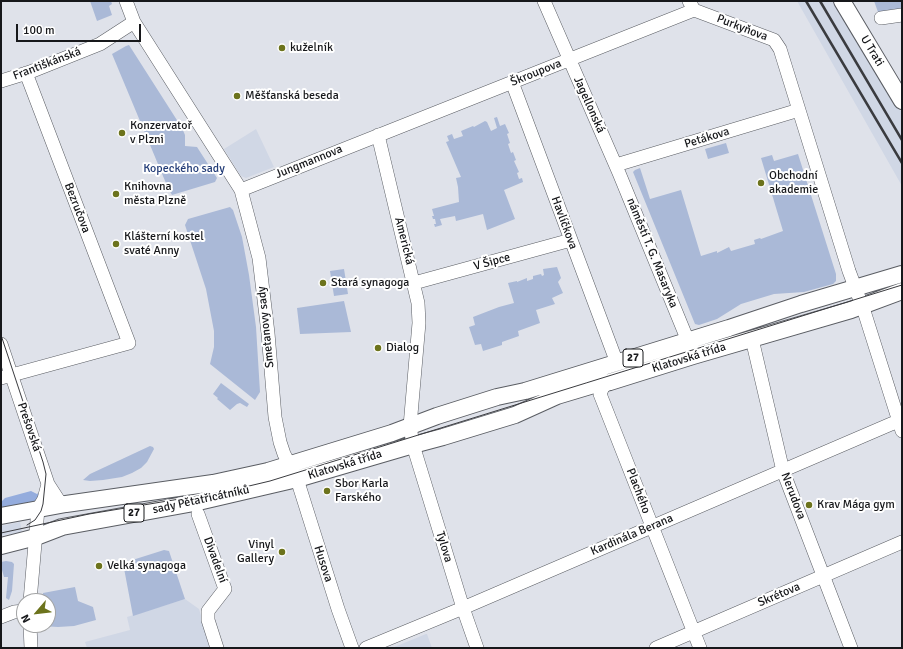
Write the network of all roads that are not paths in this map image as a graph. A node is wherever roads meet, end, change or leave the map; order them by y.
1 (126, 1) edge
2 (544, 1) edge
3 (842, 1) edge
4 (852, 1) edge
5 (692, 6) edge
6 (902, 15) edge
7 (881, 18) dead end
8 (134, 22) junction
9 (569, 60) junction
10 (26, 73) junction
11 (1, 82) edge
12 (512, 82) junction
13 (902, 83) edge
14 (902, 101) edge
15 (799, 110) junction
16 (378, 135) junction
17 (616, 165) junction
18 (241, 190) junction
19 (571, 240) junction
20 (902, 274) edge
21 (414, 283) junction
22 (855, 288) junction
23 (902, 291) edge
24 (862, 305) junction
25 (752, 339) junction
26 (688, 342) junction
27 (1, 344) edge
28 (617, 363) junction
29 (6, 376) edge
30 (610, 382) junction
31 (410, 426) junction
32 (900, 426) edge
33 (413, 445) junction
34 (288, 465) junction
35 (783, 471) junction
36 (297, 479) junction
37 (48, 484) junction
38 (66, 504) junction
39 (38, 509) junction
40 (198, 514) dead end
41 (1, 516) edge
42 (652, 526) junction
43 (36, 537) junction
44 (902, 542) edge
45 (1, 546) edge
46 (824, 576) junction
47 (31, 593) edge
48 (463, 608) junction
49 (16, 612) edge
50 (1, 617) edge
51 (693, 632) junction
52 (30, 633) edge
53 (30, 648) edge
54 (217, 648) edge
55 (352, 648) edge
56 (366, 648) edge
57 (477, 648) edge
58 (656, 648) edge
59 (700, 648) edge
60 (851, 648) edge

1 - 8 street
2 - 9 street, Jagellonská
3 - 14 main road, U Trati
4 - 13 main road, U Trati
5 - 9 street, Škroupova
5 - 15 street, Purkyňova
6 - 7 street
8 - 10 street, Františkánská
8 - 18 street
9 - 12 street, Škroupova
9 - 17 street, Jagellonská
10 - 11 street, Františkánská
10 - 29 street, Bezručova
12 - 16 street, Škroupova
12 - 19 street, Havlíčkova
15 - 17 street, Petákova
15 - 22 street
16 - 18 street, Jungmannova
16 - 21 street, Americká
17 - 26 street, náměstí T. G. Masaryka
18 - 34 street, Smetanovy sady
19 - 21 street, V Šipce
19 - 28 street, Havlíčkova
20 - 22 main road, Klatovská třída / 27
21 - 31 street, Americká
22 - 24 street
22 - 26 main road, Klatovská třída / 27
23 - 24 main road, Klatovská třída / 27
24 - 25 main road, Klatovská třída / 27
24 - 32 street
25 - 30 main road, Klatovská třída / 27
25 - 35 street, Nerudova
26 - 28 main road, Klatovská třída / 27
27 - 29 street, Prešovská
28 - 31 main road, Klatovská třída / 27
29 - 37 street, Prešovská
30 - 33 main road, Klatovská třída / 27
30 - 42 street, Plachého
31 - 33 street, Americká
31 - 34 main road, Klatovská třída / 27
32 - 35 street, Kardinála Berana
33 - 36 main road, Klatovská třída / 27
33 - 48 street, Tylova
34 - 36 street, Klatovská třída
34 - 38 main road, sady Pětatřicátníků / 27
35 - 42 street, Kardinála Berana
35 - 46 street, Nerudova
36 - 43 main road, sady Pětatřicátníků / 27
36 - 55 street, Husova
37 - 38 street, Prešovská
37 - 39 street
38 - 39 main road, sady Pětatřicátníků / 27
39 - 41 main road, sady Pětatřicátníků / 27
39 - 43 street
40 - 54 street, Divadelní
42 - 48 street, Kardinála Berana
42 - 51 street, Plachého
43 - 45 main road, sady Pětatřicátníků / 27
43 - 47 street
44 - 46 street, Skrétova
46 - 51 street, Skrétova
46 - 60 street, Nerudova
48 - 56 street, Kardinála Berana
48 - 57 street, Tylova
49 - 50 street
51 - 58 street, Skrétova
51 - 59 street, Plachého
52 - 53 street

